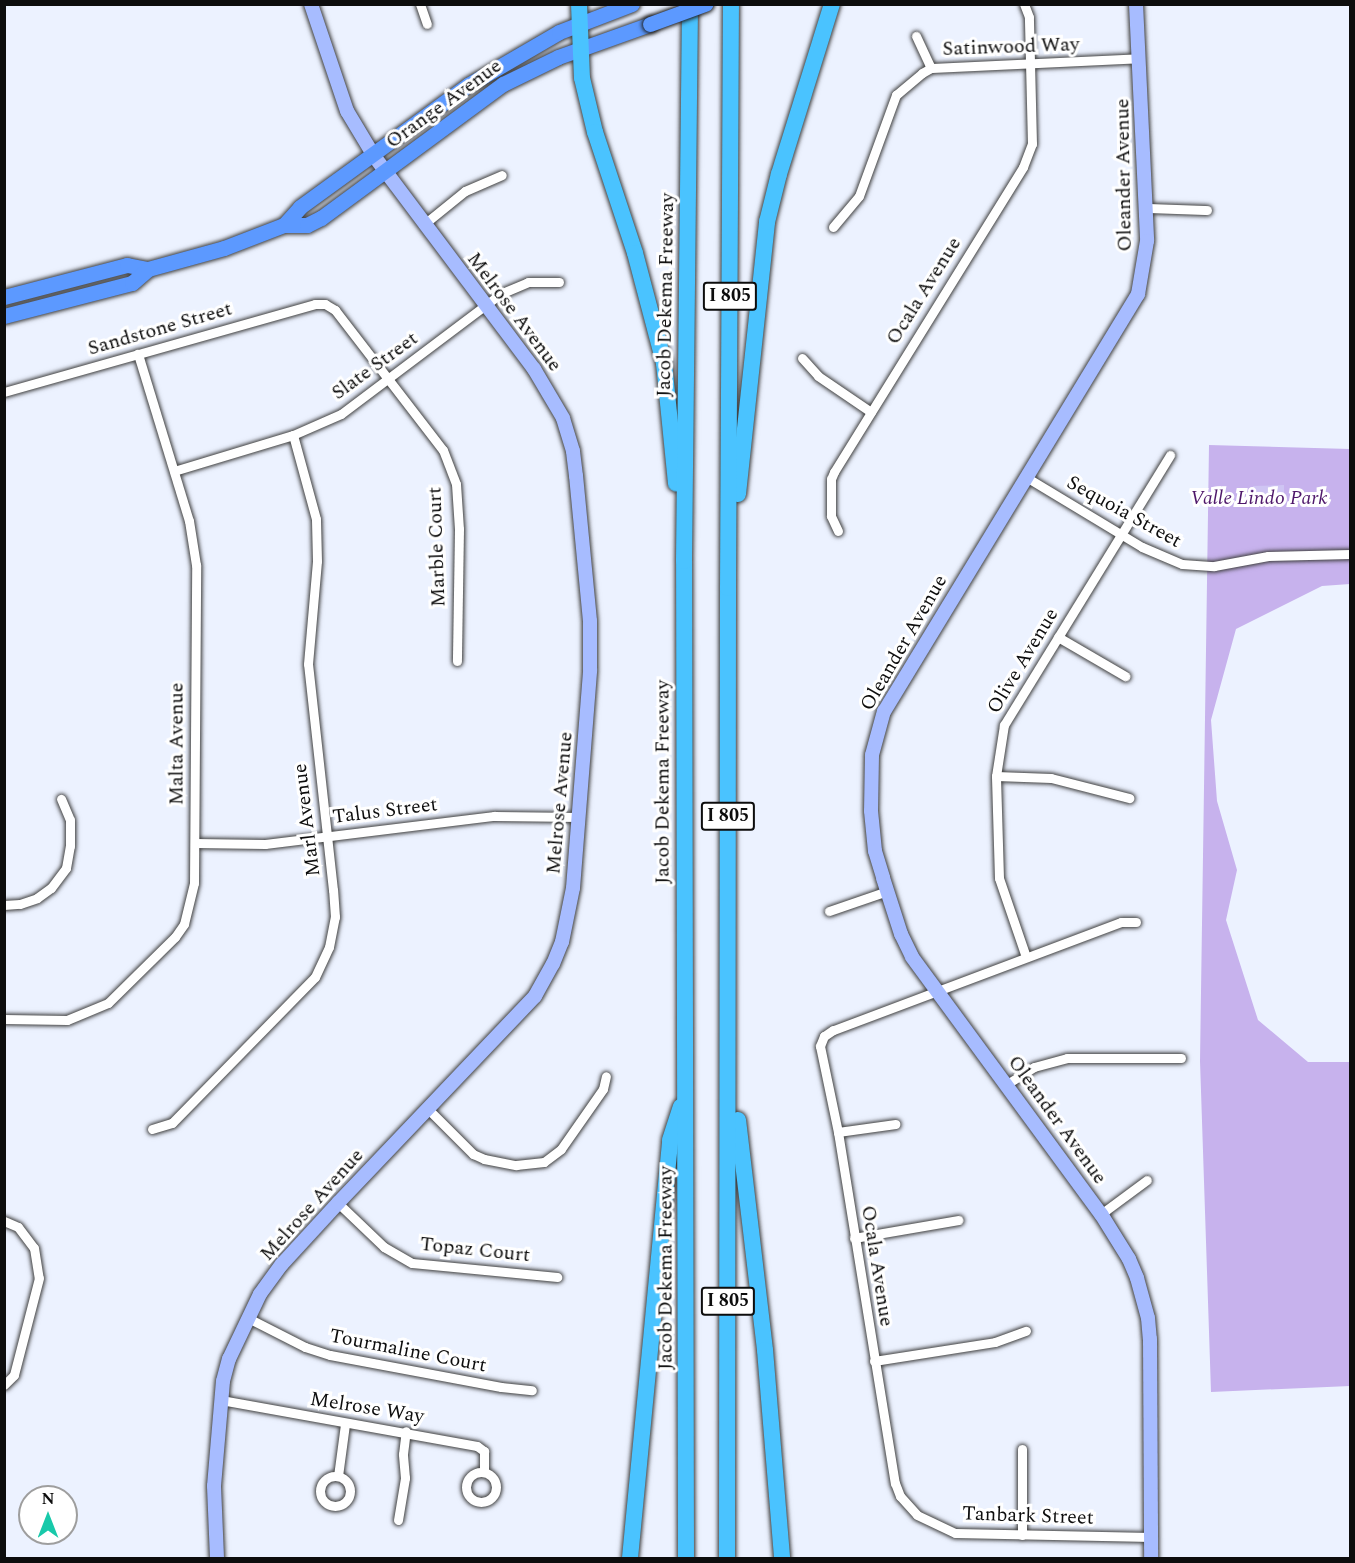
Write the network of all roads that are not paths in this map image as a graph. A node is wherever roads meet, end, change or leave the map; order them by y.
1 (311, 4) edge
2 (420, 4) edge
3 (579, 4) edge
4 (633, 4) edge
5 (690, 4) edge
6 (705, 4) edge
7 (731, 4) edge
8 (832, 4) edge
9 (1024, 4) edge
10 (1136, 4) edge
11 (427, 24) dead end
12 (579, 24) junction
13 (916, 36) dead end
14 (579, 49) junction
15 (1140, 58) junction
16 (1032, 64) junction
17 (931, 68) junction
18 (374, 156) junction
19 (384, 172) junction
20 (502, 175) dead end
21 (1146, 208) junction
22 (1207, 210) dead end
23 (284, 225) junction
24 (423, 225) junction
25 (833, 227) dead end
26 (148, 269) junction
27 (559, 282) dead end
28 (22, 292) junction
29 (4, 297) edge
30 (325, 304) joint
31 (485, 306) junction
32 (27, 310) junction
33 (4, 316) edge
34 (138, 354) junction
35 (802, 358) dead end
36 (388, 381) junction
37 (4, 392) edge
38 (871, 412) junction
39 (293, 435) junction
40 (1170, 455) dead end
41 (174, 471) junction
42 (1026, 477) junction
43 (838, 531) dead end
44 (1121, 535) junction
45 (1350, 554) edge
46 (684, 561) junction
47 (728, 588) junction
48 (1058, 637) junction
49 (457, 661) dead end
50 (1125, 676) dead end
51 (996, 776) junction
52 (1129, 798) dead end
53 (61, 799) dead end
54 (579, 817) junction
55 (326, 836) junction
56 (195, 843) junction
57 (887, 891) junction
58 (4, 905) edge
59 (829, 911) dead end
60 (1136, 922) dead end
61 (1026, 957) junction
62 (939, 992) junction
63 (4, 1019) edge
64 (729, 1044) junction
65 (1181, 1058) dead end
66 (606, 1076) dead end
67 (1007, 1084) junction
68 (686, 1092) junction
69 (428, 1109) junction
70 (895, 1124) dead end
71 (152, 1130) dead end
72 (838, 1132) junction
73 (1147, 1180) dead end
74 (338, 1203) junction
75 (1101, 1214) junction
76 (958, 1220) dead end
77 (4, 1221) edge
78 (854, 1238) junction
79 (557, 1277) dead end
80 (248, 1318) junction
81 (1026, 1331) dead end
82 (874, 1361) junction
83 (4, 1385) edge
84 (532, 1390) dead end
85 (221, 1400) junction
86 (345, 1424) junction
87 (406, 1431) junction
88 (1023, 1449) dead end
89 (484, 1473) dead end
90 (338, 1476) dead end
91 (910, 1509) joint
92 (398, 1520) dead end
93 (1022, 1535) junction
94 (1151, 1537) junction
95 (218, 1558) edge
96 (630, 1558) edge
97 (686, 1558) edge
98 (727, 1558) edge
99 (782, 1558) edge
100 (1151, 1558) edge

1 - 18 street, Melrose Avenue
2 - 11 street
3 - 12 highway
4 - 12 main road, Orange Avenue
5 - 46 highway, Jacob Dekema Freeway / I 805
6 - 14 main road, Orange Avenue, bridge
7 - 47 highway, I 805
8 - 47 highway
9 - 16 street, Ocala Avenue
10 - 15 street, Oleander Avenue
12 - 14 highway
12 - 18 main road, Orange Avenue
13 - 17 street
14 - 19 main road, Orange Avenue
14 - 46 highway
15 - 16 street, Satinwood Way
15 - 21 street, Oleander Avenue
16 - 17 street, Satinwood Way
16 - 38 street, Ocala Avenue
17 - 25 street, Satinwood Way
18 - 19 street, Melrose Avenue
18 - 23 main road, Orange Avenue
19 - 23 main road, Orange Avenue
19 - 24 street, Melrose Avenue
20 - 24 street
21 - 22 street
21 - 42 street, Oleander Avenue
23 - 26 main road, Orange Avenue
24 - 31 street, Melrose Avenue
26 - 28 main road, Orange Avenue
26 - 32 main road, Orange Avenue
27 - 31 street, Slate Street
28 - 29 main road, Orange Avenue
28 - 32 main road
30 - 34 street, Sandstone Street
30 - 36 street, Marble Court
31 - 36 street, Slate Street
31 - 54 street, Melrose Avenue
32 - 33 main road, Orange Avenue
34 - 37 street, Sandstone Street
34 - 41 street, Malta Avenue
35 - 38 street
36 - 39 street, Slate Street
36 - 49 street, Marble Court
38 - 43 street, Ocala Avenue
39 - 41 street, Slate Street
39 - 55 street, Marl Avenue
40 - 44 street, Olive Avenue
41 - 56 street, Malta Avenue
42 - 44 street, Sequoia Street
42 - 57 street, Oleander Avenue
44 - 45 street, Sequoia Street
44 - 48 street, Olive Avenue
46 - 68 highway, Jacob Dekema Freeway / I 805
47 - 64 highway, I 805
48 - 50 street
48 - 51 street, Olive Avenue
51 - 52 street
51 - 61 street, Olive Avenue
53 - 58 street
54 - 55 street, Talus Street
54 - 69 street, Melrose Avenue
55 - 56 street, Talus Street
55 - 71 street, Marl Avenue
56 - 63 street, Malta Avenue
57 - 59 street
57 - 62 street, Oleander Avenue
60 - 61 street
61 - 62 street
62 - 67 street, Oleander Avenue
62 - 72 street, Ocala Avenue
64 - 98 highway, I 805
64 - 99 highway
65 - 67 street
66 - 69 street
67 - 75 street, Oleander Avenue
68 - 96 highway
68 - 97 highway, Jacob Dekema Freeway / I 805
69 - 74 street, Melrose Avenue
70 - 72 street
72 - 78 street, Ocala Avenue
73 - 75 street
74 - 79 street, Topaz Court
74 - 80 street, Melrose Avenue
75 - 94 street, Oleander Avenue
76 - 78 street
77 - 83 street
78 - 82 street, Ocala Avenue
80 - 84 street, Tourmaline Court
80 - 85 street, Melrose Avenue
81 - 82 street
82 - 91 street, Ocala Avenue
85 - 86 street, Melrose Way
85 - 95 street, Melrose Avenue
86 - 87 street, Melrose Way
86 - 90 street
87 - 89 street, Melrose Way
87 - 92 street
88 - 93 street
91 - 93 street, Tanbark Street
93 - 94 street, Tanbark Street
94 - 100 street, Oleander Avenue

